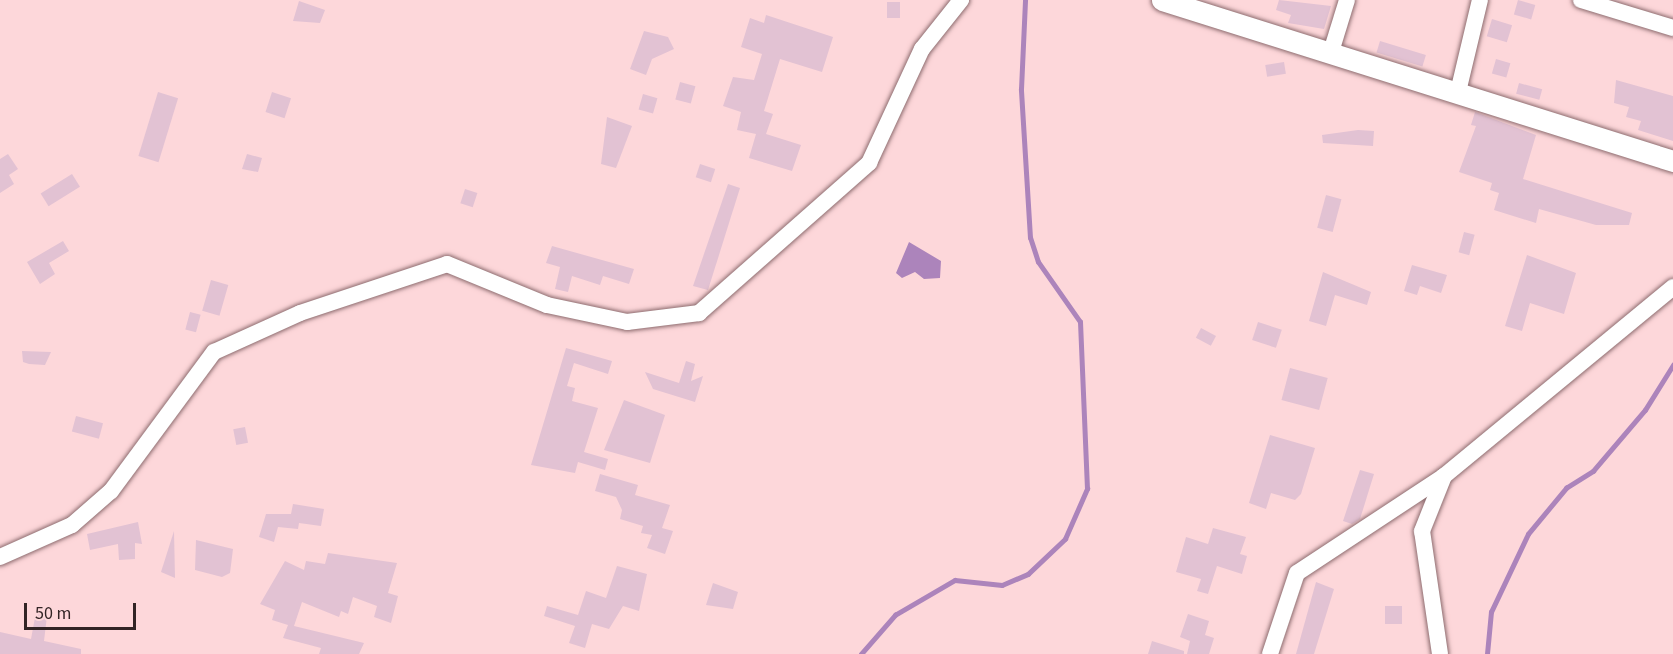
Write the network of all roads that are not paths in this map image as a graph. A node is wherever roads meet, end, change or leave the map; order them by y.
1 (961, 0) edge
2 (1162, 0) edge
3 (1347, 0) edge
4 (1480, 0) edge
5 (1581, 0) edge
6 (1673, 28) edge
7 (1331, 52) junction
8 (1458, 92) junction
9 (1673, 161) edge
10 (1673, 287) edge
11 (1444, 477) junction
12 (0, 557) edge
13 (1270, 654) edge
14 (1440, 654) edge

1 - 12 street
2 - 7 street
3 - 7 street
4 - 8 street
5 - 6 street
7 - 8 street
8 - 9 street
10 - 11 street
11 - 13 street
11 - 14 street

